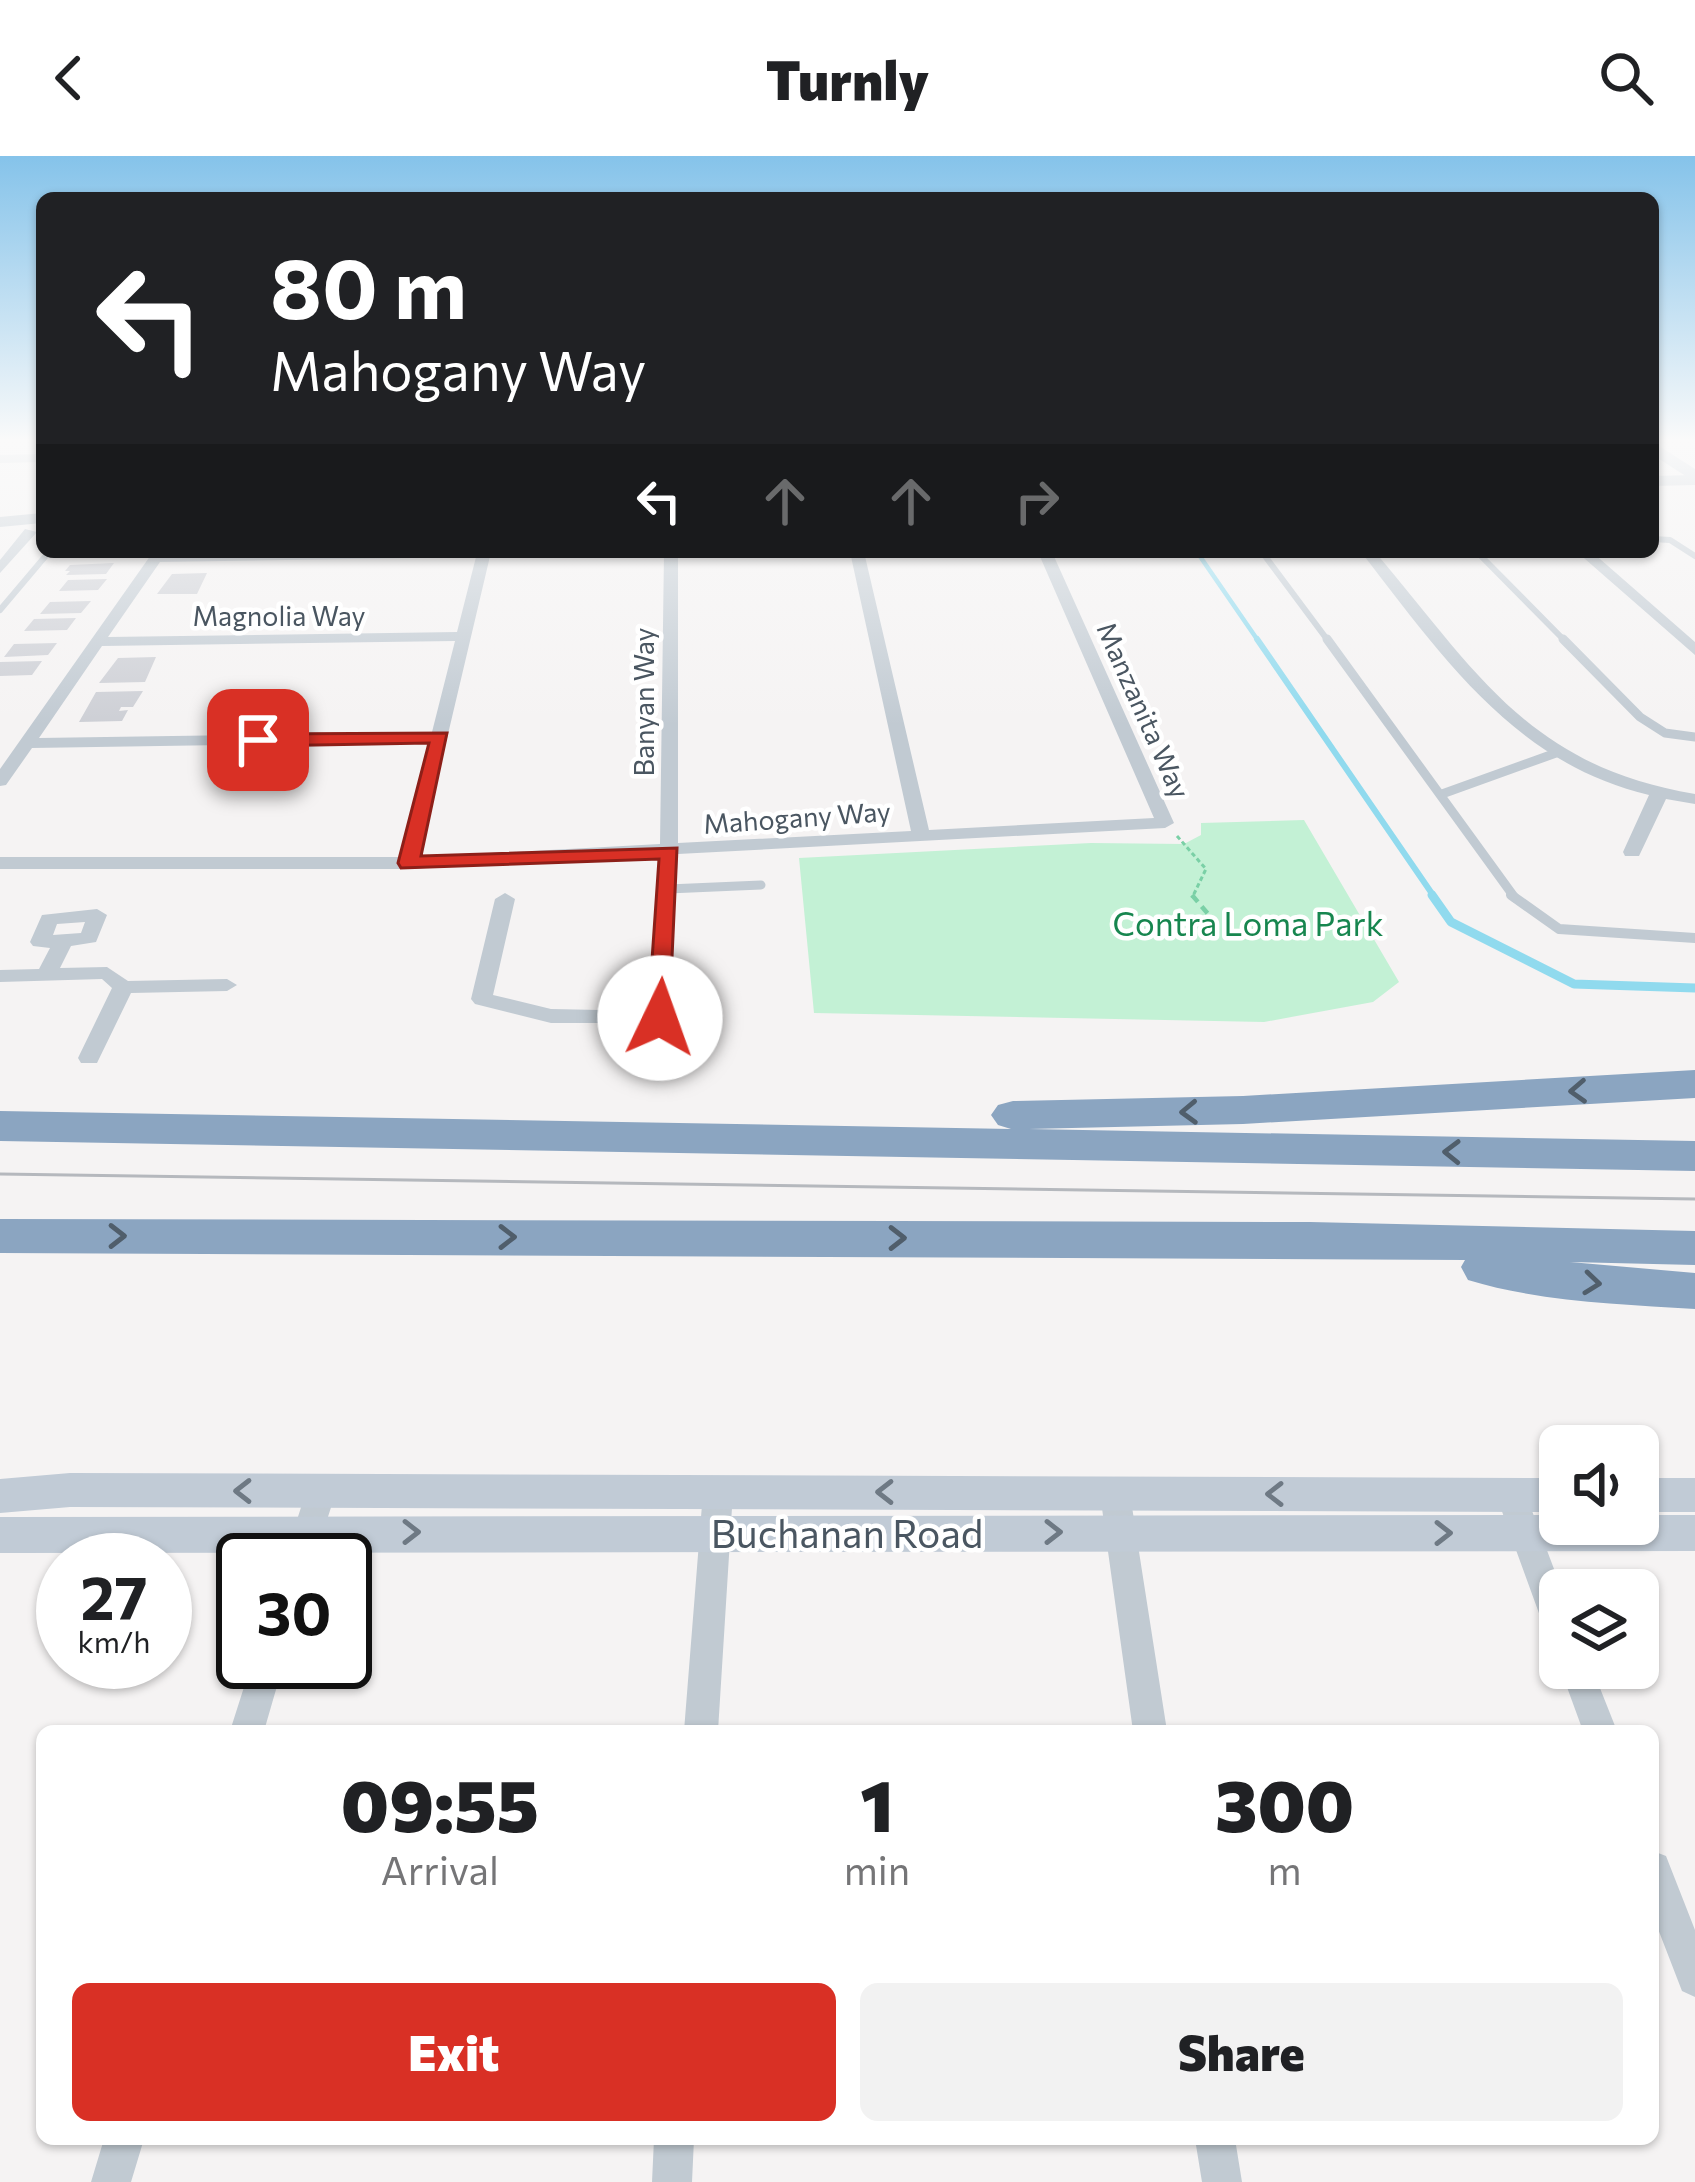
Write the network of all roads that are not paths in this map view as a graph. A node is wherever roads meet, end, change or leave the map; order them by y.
1 (27, 537) edge
2 (1659, 539) edge
3 (1695, 556) edge
4 (44, 558) edge
5 (155, 558) edge
6 (483, 558) edge
7 (671, 558) edge
8 (858, 558) edge
9 (1048, 558) edge
10 (1266, 558) edge
11 (1373, 558) edge
12 (1483, 558) edge
13 (1591, 558) edge
14 (0, 569) edge
15 (0, 610) edge
16 (463, 636) junction
17 (94, 642) junction
18 (1695, 650) edge
19 (1695, 736) edge
20 (440, 737) junction
21 (30, 743) junction
22 (1556, 753) junction
23 (0, 781) edge
24 (1442, 794) junction
25 (1659, 794) junction
26 (1695, 800) edge
27 (1165, 823) joint
28 (920, 836) junction
29 (670, 852) junction
30 (1633, 852) dead end
31 (0, 863) edge
32 (408, 863) junction
33 (761, 885) dead end
34 (668, 889) junction
35 (505, 899) dead end
36 (1695, 938) edge
37 (64, 941) dead end
38 (46, 975) junction
39 (0, 976) edge
40 (227, 985) dead end
41 (123, 987) junction
42 (89, 1058) dead end
43 (1695, 1084) edge
44 (0, 1126) edge
45 (314, 1134) junction
46 (1695, 1156) edge
47 (0, 1236) edge
48 (1310, 1239) junction
49 (1695, 1248) edge
50 (1695, 1291) edge
51 (1659, 1495) edge
52 (1695, 1495) edge
53 (0, 1496) edge
54 (1539, 1504) edge
55 (717, 1512) junction
56 (1118, 1513) junction
57 (1518, 1514) junction
58 (310, 1528) edge
59 (1695, 1534) edge
60 (0, 1535) edge
61 (1539, 1570) edge
62 (260, 1689) edge
63 (1584, 1689) edge
64 (250, 1725) edge
65 (701, 1725) edge
66 (1149, 1725) edge
67 (1598, 1725) edge
68 (1659, 1885) edge
69 (1695, 1978) edge
70 (122, 2145) edge
71 (674, 2145) edge
72 (1216, 2145) edge
73 (111, 2182) edge
74 (672, 2182) edge
75 (1222, 2182) edge

1 - 14 street
2 - 3 lane
4 - 15 lane
5 - 17 street
6 - 16 street
7 - 29 street, Banyan Way
8 - 28 street
9 - 27 street, Manzanita Way
10 - 24 lane
11 - 22 street
12 - 19 lane
13 - 18 street
16 - 17 street, Magnolia Way
16 - 20 street
17 - 21 street
20 - 21 street
20 - 32 street
21 - 23 street
22 - 24 lane
22 - 25 street
24 - 36 lane
25 - 26 street
25 - 30 street
27 - 28 street, Mahogany Way
28 - 29 street, Mahogany Way
29 - 32 street, Mahogany Way
29 - 34 street, Banyan Way
31 - 32 street, Mahogany Way
33 - 34 lane
34 - 35 street, Banyan Way
37 - 38 street
38 - 39 street
38 - 41 street
40 - 41 street
41 - 42 street
43 -> 45 highway
44 - 45 highway
46 -> 45 highway
47 -> 48 highway
48 - 49 highway
48 -> 50 highway
51 - 52 main road
58 -> 53 main road, Buchanan Road
54 - 57 main road, Buchanan Road
55 - 56 main road, Buchanan Road
55 - 58 main road, Buchanan Road
55 - 65 street
56 - 57 main road, Buchanan Road
56 - 66 street
57 - 59 main road, Buchanan Road
57 - 61 street
58 - 60 main road, Buchanan Road
62 - 64 street
63 - 67 street
68 - 69 street
70 - 73 street
71 - 74 street
72 - 75 street

